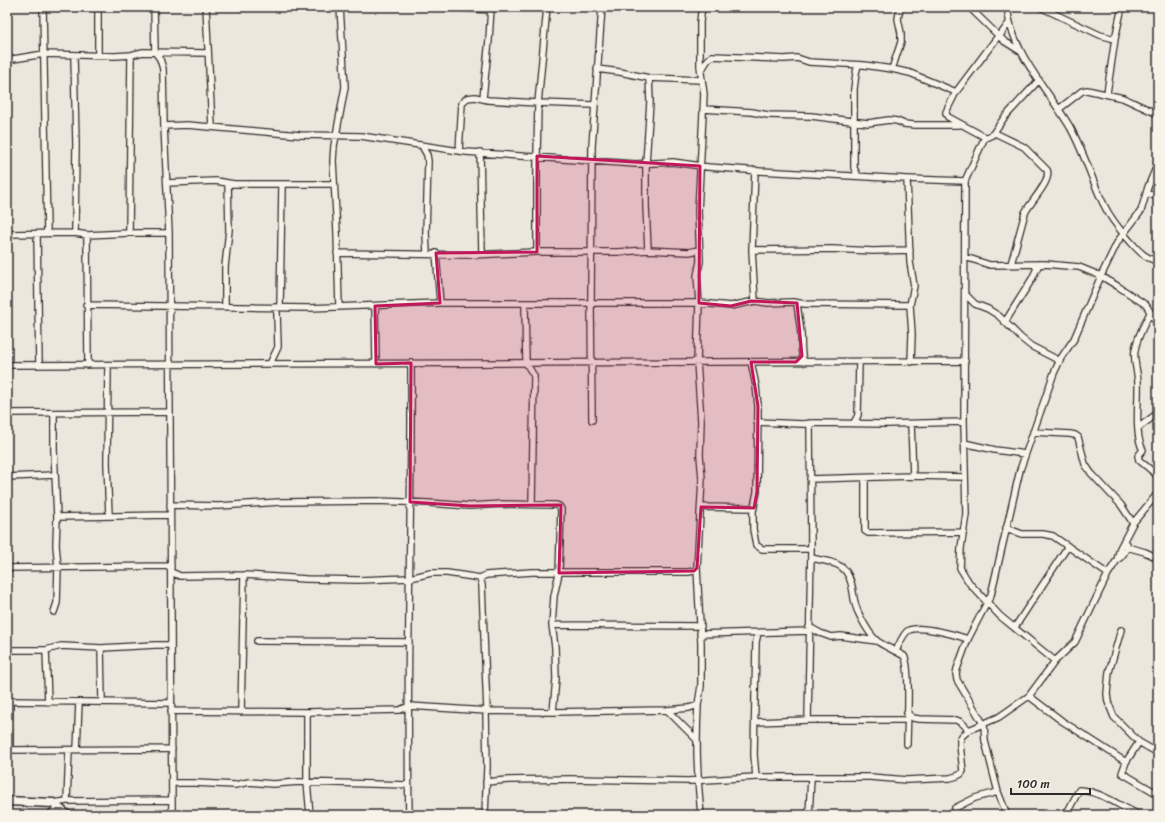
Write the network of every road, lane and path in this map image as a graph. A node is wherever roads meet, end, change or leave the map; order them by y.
1 (43, 7) edge
2 (98, 7) edge
3 (154, 7) edge
4 (206, 7) edge
5 (340, 7) edge
6 (444, 7) edge
7 (547, 7) edge
8 (602, 7) edge
9 (703, 7) edge
10 (900, 7) edge
11 (969, 7) edge
12 (1007, 7) edge
13 (1040, 7) edge
14 (1122, 7) edge
15 (491, 8) edge
16 (1009, 23) junction
17 (999, 35) junction
18 (1115, 39) junction
19 (700, 47) junction
20 (155, 52) junction
21 (208, 52) junction
22 (1020, 52) junction
23 (44, 54) junction
24 (98, 55) junction
25 (131, 55) junction
26 (74, 56) junction
27 (712, 56) junction
28 (7, 60) edge
29 (858, 64) junction
30 (597, 69) junction
31 (892, 69) junction
32 (701, 71) junction
33 (649, 78) junction
34 (702, 80) junction
35 (1040, 80) junction
36 (956, 92) junction
37 (1106, 93) junction
38 (482, 98) junction
39 (538, 104) junction
40 (594, 105) junction
41 (1059, 108) junction
42 (703, 109) junction
43 (1158, 114) edge
44 (855, 122) junction
45 (961, 125) junction
46 (164, 126) junction
47 (212, 127) junction
48 (335, 135) junction
49 (992, 135) junction
50 (985, 137) junction
51 (422, 146) junction
52 (433, 148) junction
53 (459, 151) junction
54 (480, 152) junction
55 (427, 155) junction
56 (536, 156) junction
57 (592, 160) junction
58 (646, 163) junction
59 (1158, 163) edge
60 (700, 166) junction
61 (854, 168) junction
62 (755, 170) junction
63 (848, 175) junction
64 (858, 176) junction
65 (907, 179) junction
66 (965, 181) junction
67 (167, 183) junction
68 (228, 183) junction
69 (334, 184) junction
70 (282, 185) junction
71 (1147, 192) junction
72 (1158, 197) edge
73 (47, 233) junction
74 (75, 233) junction
75 (129, 233) junction
76 (169, 233) junction
77 (1123, 233) junction
78 (7, 234) edge
79 (37, 234) junction
80 (86, 235) junction
81 (648, 250) junction
82 (699, 250) junction
83 (752, 250) junction
84 (910, 250) junction
85 (537, 252) junction
86 (592, 252) junction
87 (337, 253) junction
88 (427, 253) junction
89 (436, 253) junction
90 (482, 254) junction
91 (966, 257) junction
92 (1158, 261) edge
93 (1011, 264) junction
94 (1038, 264) junction
95 (1100, 276) junction
96 (965, 294) junction
97 (755, 301) junction
98 (797, 302) junction
99 (440, 303) junction
100 (526, 304) junction
101 (591, 304) junction
102 (699, 304) junction
103 (975, 304) junction
104 (86, 305) junction
105 (170, 305) junction
106 (910, 305) junction
107 (225, 306) junction
108 (375, 306) junction
109 (278, 307) junction
110 (339, 307) junction
111 (964, 311) junction
112 (1150, 313) junction
113 (1005, 322) junction
114 (1158, 325) edge
115 (803, 359) junction
116 (965, 361) junction
117 (1060, 361) junction
118 (697, 362) junction
119 (751, 362) junction
120 (859, 362) junction
121 (911, 362) junction
122 (411, 363) junction
123 (526, 363) junction
124 (592, 363) junction
125 (108, 364) junction
126 (170, 364) junction
127 (270, 364) junction
128 (376, 364) junction
129 (7, 365) edge
130 (39, 365) junction
131 (88, 365) junction
132 (109, 412) junction
133 (170, 412) junction
134 (7, 413) edge
135 (54, 413) junction
136 (1158, 413) edge
137 (858, 415) junction
138 (592, 420) dead end
139 (757, 422) junction
140 (964, 422) junction
141 (854, 423) junction
142 (863, 423) junction
143 (810, 424) junction
144 (912, 424) junction
145 (1138, 428) junction
146 (1033, 432) junction
147 (964, 443) junction
148 (1025, 454) junction
149 (55, 475) junction
150 (914, 476) junction
151 (1158, 476) edge
152 (7, 477) edge
153 (965, 477) junction
154 (865, 478) junction
155 (810, 479) junction
156 (1158, 493) edge
157 (410, 502) junction
158 (532, 504) junction
159 (170, 505) junction
160 (701, 507) junction
161 (754, 508) junction
162 (170, 515) junction
163 (109, 516) junction
164 (57, 517) junction
165 (1133, 523) junction
166 (1006, 528) junction
167 (964, 532) junction
168 (1126, 538) junction
169 (1068, 546) junction
170 (1127, 547) junction
171 (811, 549) junction
172 (810, 558) junction
173 (1158, 558) edge
174 (1117, 560) junction
175 (58, 567) junction
176 (7, 568) edge
177 (697, 568) junction
178 (171, 569) junction
179 (559, 573) junction
180 (1108, 574) junction
181 (244, 575) junction
182 (493, 575) junction
183 (180, 576) junction
184 (410, 578) junction
185 (480, 578) junction
186 (171, 583) junction
187 (482, 586) junction
188 (988, 602) junction
189 (54, 612) dead end
190 (552, 626) junction
191 (700, 626) junction
192 (1015, 628) junction
193 (809, 629) junction
194 (1121, 630) dead end
195 (758, 633) junction
196 (700, 634) junction
197 (968, 639) junction
198 (257, 641) dead end
199 (877, 641) junction
200 (409, 642) junction
201 (171, 645) junction
202 (101, 648) junction
203 (7, 650) edge
204 (46, 650) junction
205 (896, 651) junction
206 (1055, 661) junction
207 (1029, 696) junction
208 (9, 701) edge
209 (48, 702) junction
210 (79, 702) junction
211 (102, 702) junction
212 (171, 703) junction
213 (698, 705) junction
214 (409, 706) junction
215 (667, 710) junction
216 (172, 711) junction
217 (486, 711) junction
218 (241, 712) junction
219 (307, 712) junction
220 (553, 712) junction
221 (907, 713) junction
222 (808, 720) junction
223 (907, 720) junction
224 (755, 722) junction
225 (984, 725) junction
226 (969, 730) junction
227 (696, 739) junction
228 (1139, 742) junction
229 (907, 744) dead end
230 (172, 749) junction
231 (8, 750) edge
232 (69, 750) junction
233 (77, 750) junction
234 (1158, 753) edge
235 (1126, 762) junction
236 (756, 777) junction
237 (811, 778) junction
238 (697, 780) junction
239 (307, 782) junction
240 (486, 782) junction
241 (172, 783) junction
242 (408, 786) junction
243 (998, 792) junction
244 (1158, 794) edge
245 (172, 800) junction
246 (7, 801) edge
247 (67, 801) junction
248 (56, 805) junction
249 (955, 808) dead end
250 (49, 815) edge
251 (67, 815) edge
252 (172, 815) edge
253 (310, 815) edge
254 (409, 815) edge
255 (485, 815) edge
256 (701, 815) edge
257 (809, 815) edge
258 (1007, 815) edge
259 (1066, 815) edge
260 (1140, 815) edge

1 - 23 street
2 - 24 street
3 - 20 street
4 - 21 street
5 - 48 street
6 - 15 street
7 - 39 street
8 - 30 street
9 - 19 street
10 - 31 street
11 - 17 street
12 - 16 street
13 - 18 street
14 - 18 street
15 - 38 street
16 - 17 street
16 - 22 street
17 - 22 street
17 - 36 street
18 - 37 street
19 - 27 street
19 - 32 street
20 - 21 street
20 - 25 street
20 - 46 street
21 - 47 street
22 - 35 street
23 - 26 street
23 - 28 street
23 - 73 street
24 - 25 street
24 - 26 street
25 - 75 street
26 - 74 street
27 - 29 street
27 - 32 street
29 - 31 street
29 - 44 street
30 - 33 street
30 - 40 street
31 - 36 street
32 - 34 street
33 - 34 street
33 - 58 street
34 - 42 street
35 - 41 street
35 - 49 street
36 - 45 street
37 - 41 street
37 - 43 street
38 - 39 street
38 - 53 street
39 - 40 street
39 - 56 street
40 - 57 street
41 - 77 street
42 - 44 street
42 - 60 street
44 - 45 street
44 - 61 street
45 - 50 street
46 - 47 street
46 - 67 street
47 - 48 street
48 - 51 street
48 - 69 street
49 - 50 street
49 - 93 street
50 - 66 street
51 - 52 street
51 - 55 street
52 - 53 street
52 - 55 street
53 - 54 street
54 - 56 street
54 - 90 street
55 - 88 street
56 - 57 street
56 - 85 street
57 - 58 street
57 - 86 street
58 - 60 street
58 - 81 street
59 - 71 street
60 - 62 street
60 - 82 street
61 - 63 street
61 - 64 street
62 - 63 street
62 - 83 street
63 - 64 street
64 - 65 street
65 - 66 street
65 - 84 street
66 - 91 street
67 - 68 street
67 - 76 street
68 - 70 street
68 - 107 street
69 - 70 street
69 - 87 street
70 - 109 street
71 - 72 street
71 - 77 street
73 - 74 street
73 - 79 street
74 - 80 street
75 - 76 street
75 - 80 street
76 - 105 street
77 - 92 street
77 - 95 street
78 - 79 street
79 - 130 street
80 - 104 street
81 - 82 street
81 - 86 street
82 - 102 street
83 - 84 street
83 - 97 street
84 - 106 street
85 - 86 street
85 - 90 street
86 - 101 street
87 - 88 street
87 - 110 street
88 - 89 street
89 - 90 street
89 - 99 street
91 - 93 street
91 - 96 street
93 - 94 street
94 - 95 street
94 - 113 street
95 - 112 street
95 - 117 street
96 - 103 street
96 - 111 street
97 - 98 street
97 - 102 street
98 - 106 street
98 - 115 street
99 - 100 street
99 - 108 street
100 - 101 street
100 - 123 street
101 - 102 street
101 - 124 street
102 - 118 street
103 - 111 street
103 - 113 street
104 - 105 street
104 - 131 street
105 - 107 street
105 - 126 street
106 - 121 street
107 - 109 street
108 - 110 street
108 - 128 street
109 - 110 street
109 - 127 street
111 - 116 street
112 - 114 street
112 - 145 street
113 - 117 street
115 - 119 street
115 - 120 street
116 - 121 street
116 - 140 street
117 - 146 street
118 - 119 street
118 - 124 street
118 - 160 street
119 - 139 street
120 - 121 street
120 - 137 street
122 - 123 street
122 - 128 street
122 - 157 street
123 - 124 street
123 - 158 street
124 - 138 street
125 - 126 street
125 - 131 street
125 - 132 street
126 - 127 street
126 - 133 street
127 - 128 street
129 - 130 street
130 - 131 street
132 - 133 street
132 - 135 street
132 - 163 street
133 - 159 street
134 - 135 street
135 - 149 street
136 - 145 street
137 - 141 street
137 - 142 street
139 - 143 street
139 - 161 street
140 - 144 street
140 - 147 street
141 - 142 street
141 - 143 street
142 - 144 street
143 - 155 street
144 - 150 street
145 - 151 street
146 - 148 street
146 - 165 street
147 - 148 street
147 - 153 street
148 - 166 street
149 - 152 street
149 - 164 street
150 - 153 street
150 - 154 street
153 - 167 street
154 - 155 street
154 - 167 street
155 - 171 street
156 - 165 street
157 - 158 street
157 - 159 street
157 - 184 street
158 - 179 street
159 - 162 street
160 - 161 street
160 - 177 street
161 - 171 street
162 - 163 street
162 - 178 street
163 - 164 street
164 - 175 street
165 - 168 street
166 - 169 street
166 - 188 street
167 - 188 street
168 - 170 street
168 - 174 street
169 - 180 street
169 - 192 street
170 - 173 street
170 - 174 street
171 - 172 street
172 - 193 street
172 - 199 street
174 - 180 street
175 - 176 street
175 - 178 street
175 - 189 street
177 - 179 street
177 - 191 street
178 - 183 street
178 - 186 street
179 - 182 street
179 - 190 street
180 - 206 street
181 - 183 street
181 - 184 street
181 - 218 street
182 - 185 street
182 - 187 street
183 - 186 street
184 - 185 street
184 - 200 street
185 - 187 street
186 - 201 street
187 - 217 street
188 - 192 street
188 - 197 street
190 - 191 street
190 - 220 street
191 - 196 street
192 - 206 street
193 - 195 street
193 - 199 street
193 - 222 street
194 - 228 street
195 - 196 street
195 - 224 street
196 - 213 street
197 - 205 street
197 - 225 street
198 - 200 street
199 - 205 street
200 - 214 street
201 - 202 street
201 - 212 street
202 - 204 street
202 - 211 street
203 - 204 street
204 - 209 street
205 - 221 street
206 - 207 street
207 - 225 street
207 - 235 street
208 - 209 street
208 - 231 street
209 - 210 street
210 - 211 street
210 - 233 street
211 - 212 street
212 - 216 street
213 - 215 street
213 - 227 street
214 - 217 street
214 - 219 street
214 - 242 street
215 - 220 street
215 - 227 street
216 - 218 street
216 - 230 street
217 - 220 street
217 - 240 street
218 - 219 street
219 - 239 street
221 - 223 street
221 - 226 street
222 - 223 street
222 - 224 street
223 - 229 street
224 - 236 street
225 - 226 street
225 - 243 street
226 - 237 street
227 - 238 street
228 - 234 street
228 - 235 street
230 - 233 street
230 - 241 street
231 - 232 street
232 - 233 street
232 - 247 street
235 - 244 street
236 - 237 street
236 - 238 street
237 - 257 street
238 - 240 street
238 - 256 street
239 - 241 street
239 - 242 street
239 - 253 street
240 - 255 street
241 - 245 street
242 - 254 street
243 - 249 street
243 - 258 street
245 - 247 street
245 - 252 street
246 - 248 street
247 - 248 street
248 - 250 street
248 - 251 street
259 - 260 street

